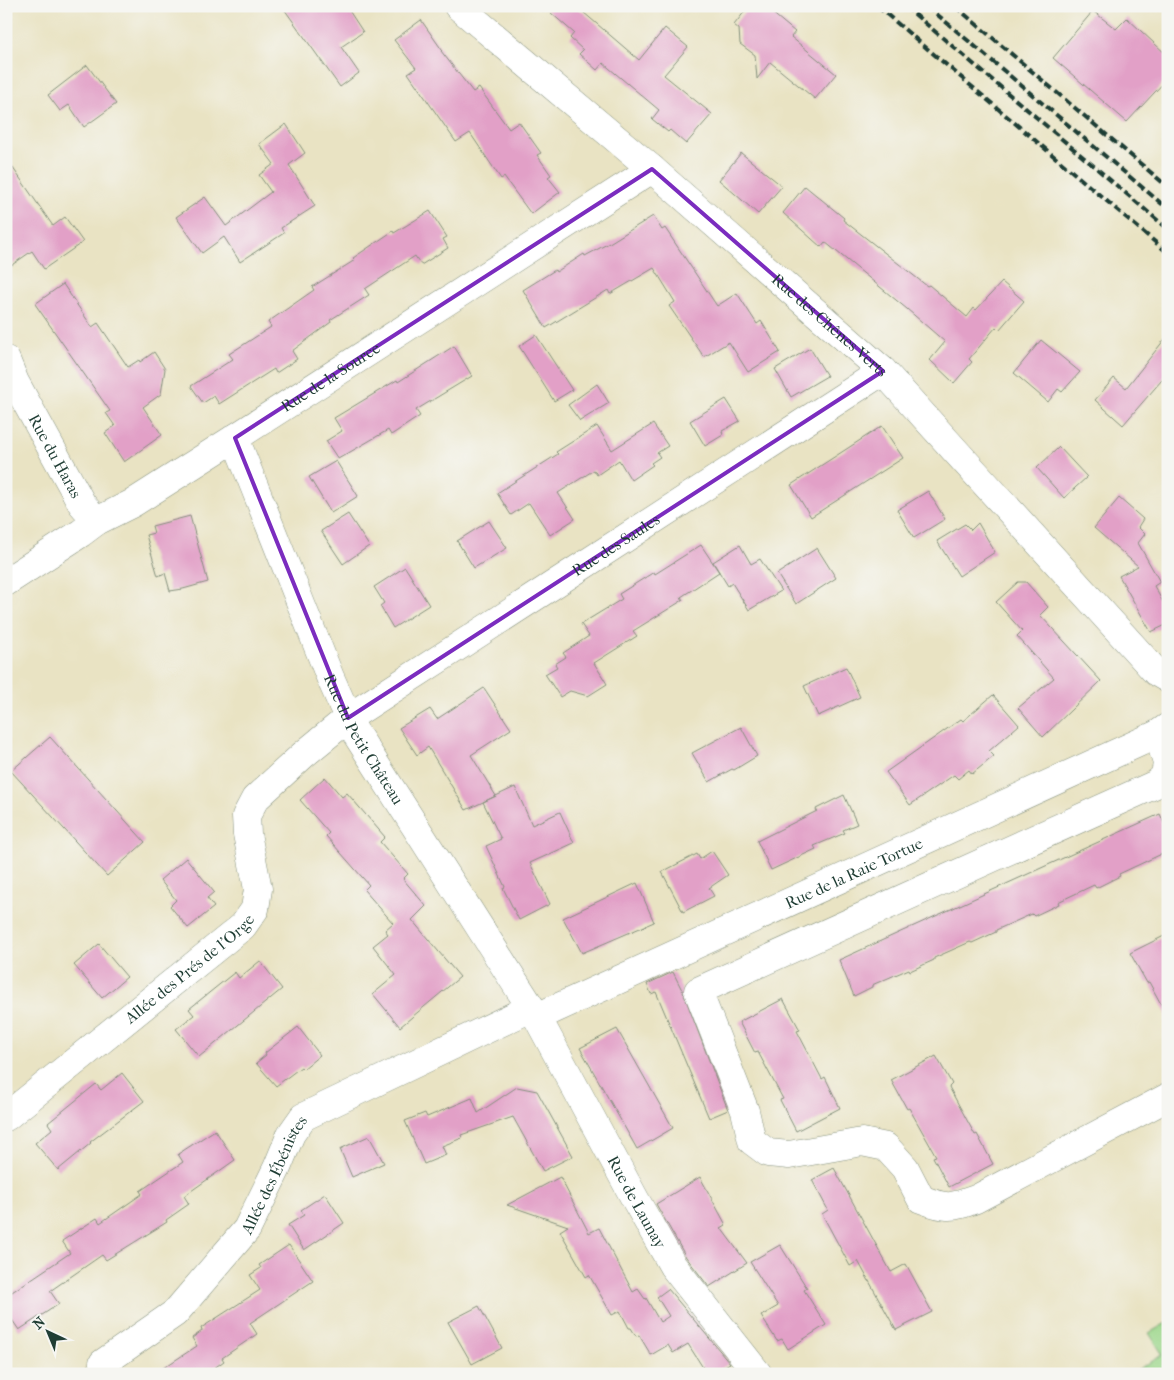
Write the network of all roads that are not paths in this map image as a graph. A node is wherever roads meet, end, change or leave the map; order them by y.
1 (458, 6) edge
2 (652, 169) junction
3 (6, 360) edge
4 (883, 371) junction
5 (235, 438) junction
6 (97, 521) junction
7 (6, 582) edge
8 (1168, 679) edge
9 (348, 718) junction
10 (1163, 730) edge
11 (534, 1012) junction
12 (1168, 1097) edge
13 (6, 1117) edge
14 (103, 1363) dead end
15 (758, 1374) edge

1 - 2 street, Rue des Chênes Verts
2 - 4 street, Rue des Chênes Verts
2 - 5 street, Rue de la Source
3 - 6 street, Rue du Haras
4 - 8 street, Rue des Chênes Verts
4 - 9 street, Rue des Saules
5 - 6 street, Rue de la Source
5 - 9 street, Rue du Petit Château
6 - 7 street, Rue de la Source
9 - 11 street, Rue du Petit Château
9 - 13 street, Allée des Prés de l'Orge
10 - 11 street, Rue de la Raie Tortue
10 - 12 street
11 - 14 street, Allée des Ébénistes
11 - 15 street, Rue de Launay

